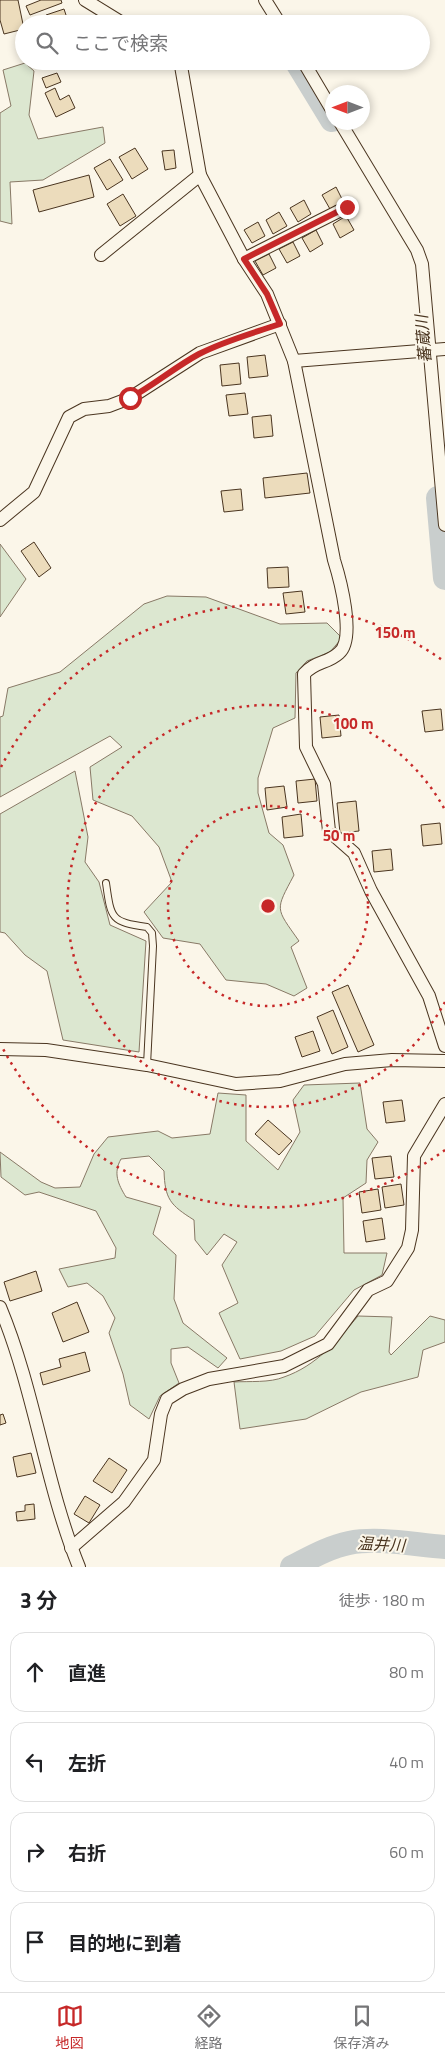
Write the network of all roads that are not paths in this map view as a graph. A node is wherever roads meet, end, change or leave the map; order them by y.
1 (85, 0) edge
2 (265, 0) edge
3 (107, 15) edge
4 (274, 15) edge
5 (182, 70) edge
6 (308, 70) edge
7 (325, 98) edge
8 (345, 130) edge
9 (200, 175) junction
10 (347, 207) dead end
11 (101, 255) dead end
12 (244, 259) junction
13 (280, 324) junction
14 (445, 349) edge
15 (427, 351) junction
16 (294, 361) junction
17 (0, 520) edge
18 (445, 525) edge
19 (106, 883) dead end
20 (445, 1046) edge
21 (0, 1049) edge
22 (445, 1061) edge
23 (147, 1065) junction
24 (445, 1104) edge
25 (0, 1307) edge
26 (71, 1548) junction
27 (79, 1567) edge

1 - 3 street
2 - 4 street
5 - 9 street
6 - 7 street
8 - 15 street
9 - 11 street
9 - 12 street
10 - 12 street
12 - 13 street
13 - 16 street
13 - 17 street
14 - 15 street
15 - 16 street
15 - 18 street
16 - 20 street
19 - 23 lane
21 - 23 street
22 - 23 street
24 - 26 street
25 - 26 street
26 - 27 street

